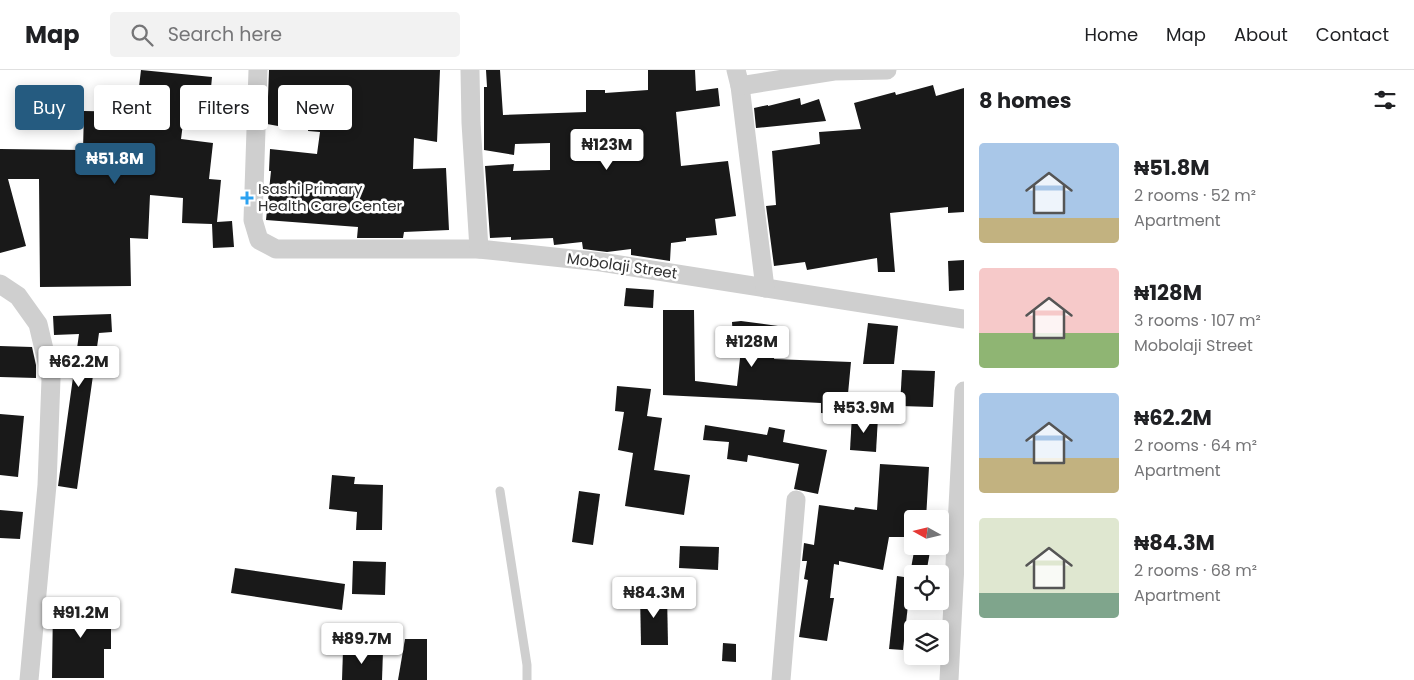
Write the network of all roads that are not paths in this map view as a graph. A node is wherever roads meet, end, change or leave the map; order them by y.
1 (258, 70) edge
2 (470, 70) edge
3 (887, 70) edge
4 (738, 78) edge
5 (479, 249) junction
6 (0, 284) edge
7 (765, 288) junction
8 (964, 319) edge
9 (964, 391) edge
10 (500, 491) dead end
11 (796, 500) dead end
12 (29, 680) edge
13 (527, 680) edge
14 (781, 680) edge
15 (949, 680) edge

1 - 5 street, Mobolaji Street
2 - 5 street
3 - 4 street
4 - 7 street
5 - 7 street, Mobolaji Street
6 - 12 street
7 - 8 street, Mobolaji Street
9 - 15 street
10 - 13 lane
11 - 14 street

